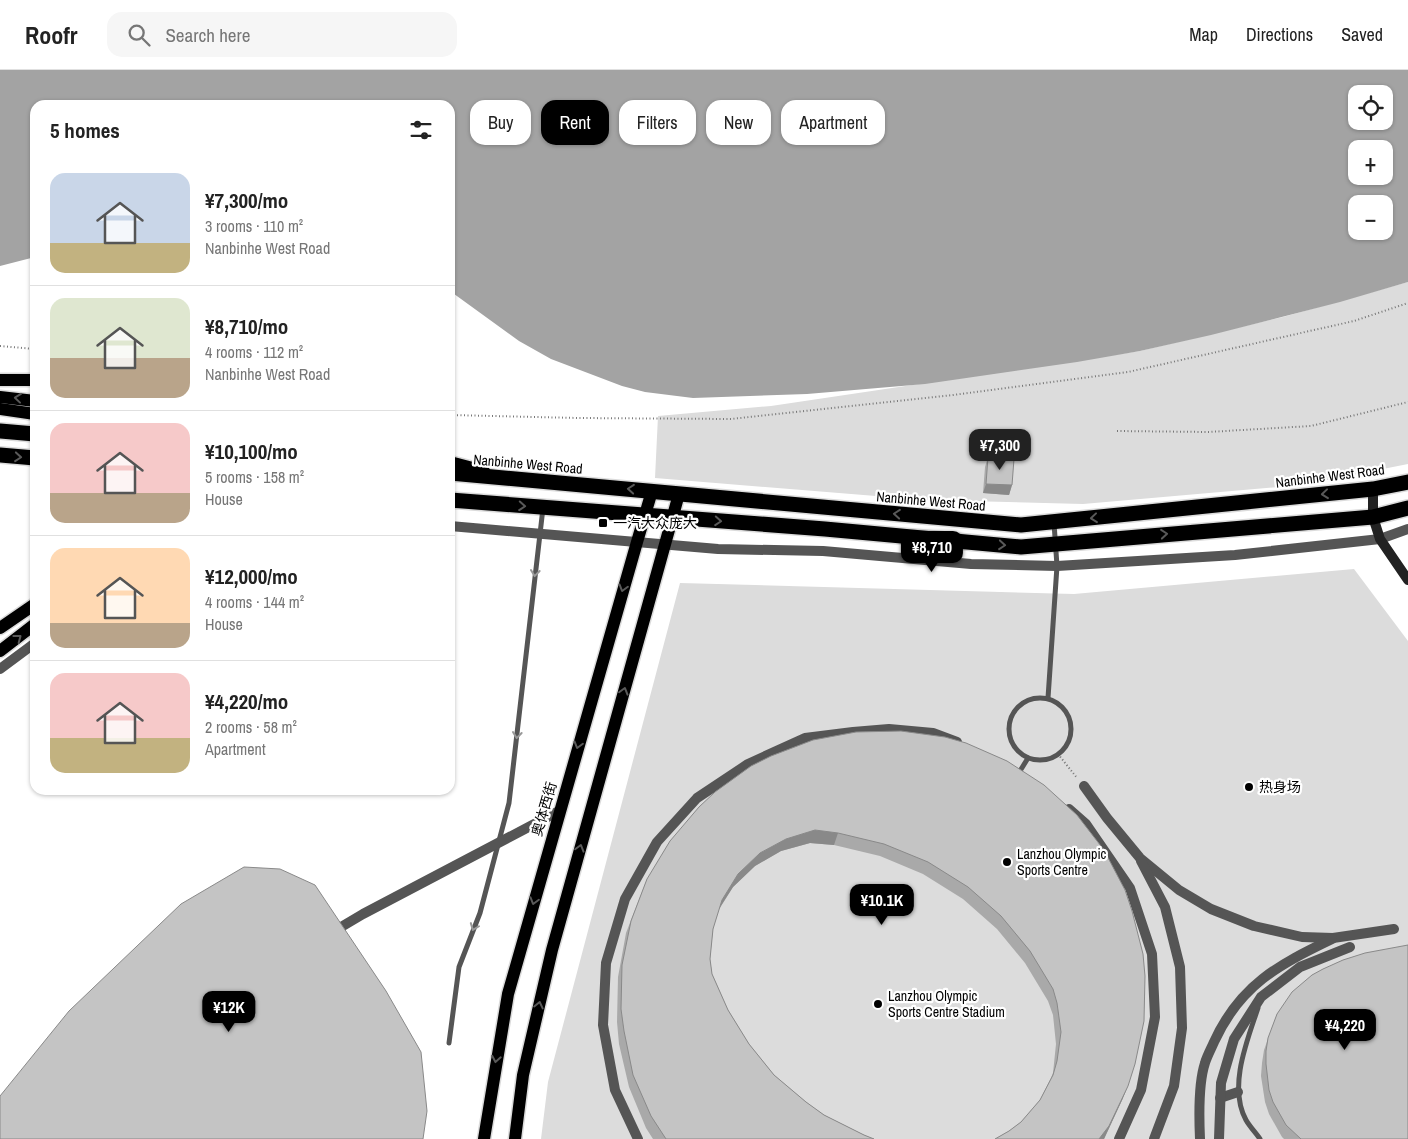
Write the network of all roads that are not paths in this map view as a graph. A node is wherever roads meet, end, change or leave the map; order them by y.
1 (0, 380) edge
2 (30, 380) edge
3 (0, 396) edge
4 (30, 400) edge
5 (0, 409) edge
6 (30, 413) edge
7 (0, 431) edge
8 (30, 434) edge
9 (0, 455) edge
10 (30, 458) edge
11 (455, 463) edge
12 (455, 474) edge
13 (510, 479) junction
14 (1408, 482) edge
15 (1373, 489) junction
16 (652, 491) junction
17 (679, 494) junction
18 (455, 502) edge
19 (543, 508) junction
20 (1408, 508) edge
21 (645, 515) junction
22 (1373, 517) junction
23 (673, 518) junction
24 (1054, 522) junction
25 (455, 526) edge
26 (1408, 529) edge
27 (540, 533) junction
28 (1380, 539) junction
29 (637, 542) junction
30 (1056, 544) junction
31 (665, 545) junction
32 (1057, 566) junction
33 (1408, 580) edge
34 (30, 607) edge
35 (0, 628) edge
36 (30, 628) edge
37 (30, 647) edge
38 (0, 651) edge
39 (0, 669) edge
40 (1048, 698) junction
41 (970, 747) edge
42 (1028, 758) junction
43 (1020, 771) edge
44 (1084, 786) road end
45 (1060, 800) edge
46 (559, 812) junction
47 (498, 844) junction
48 (1140, 858) junction
49 (1394, 929) dead end
50 (336, 930) edge
51 (1333, 938) junction
52 (1350, 947) dead end
53 (1262, 997) junction
54 (448, 1043) dead end
55 (1238, 1092) junction
56 (1220, 1098) junction
57 (484, 1139) edge
58 (516, 1139) edge
59 (638, 1139) edge
60 (1118, 1139) edge
61 (1154, 1139) edge
62 (1200, 1139) edge
63 (1219, 1139) edge
64 (1260, 1139) edge

1 - 2 main road
4 -> 3 main road
5 - 6 main road
7 - 8 highway
9 -> 10 highway
11 - 13 main road
12 - 13 highway, Nanbinhe West Road
16 -> 13 highway, Nanbinhe West Road
14 - 15 highway, Nanbinhe West Road
15 - 22 main road
15 -> 24 highway, Nanbinhe West Road
16 - 17 highway, Nanbinhe West Road
16 - 21 main road, 奥体西街
17 - 23 main road
24 -> 17 highway, Nanbinhe West Road
18 -> 19 highway
19 - 21 highway
19 - 27 lane
20 - 22 highway
21 - 23 highway
21 - 29 main road, 奥体西街
22 - 28 main road
30 -> 22 highway
23 -> 30 highway
23 - 31 main road
24 - 30 lane
25 - 27 street
26 - 28 street
27 - 29 street
27 -> 47 lane
28 - 32 street
28 - 33 main road
29 - 31 street
29 -> 46 main road, 奥体西街
30 - 32 lane
31 - 32 street
58 -> 31 main road
32 - 40 lane
34 - 35 main road
38 -> 36 main road
37 - 39 street
40 - 42 lane
40 - 42 lane
41 - 59 street
42 - 43 lane
44 - 48 street
45 - 60 street
46 - 47 street
46 -> 57 main road, 奥体西街
47 - 50 street
47 -> 54 lane
48 - 51 street
48 - 61 street
49 - 51 street
51 - 62 street
52 - 53 street
53 - 55 lane
53 - 56 street
55 - 56 street
55 - 64 lane
56 - 63 street

